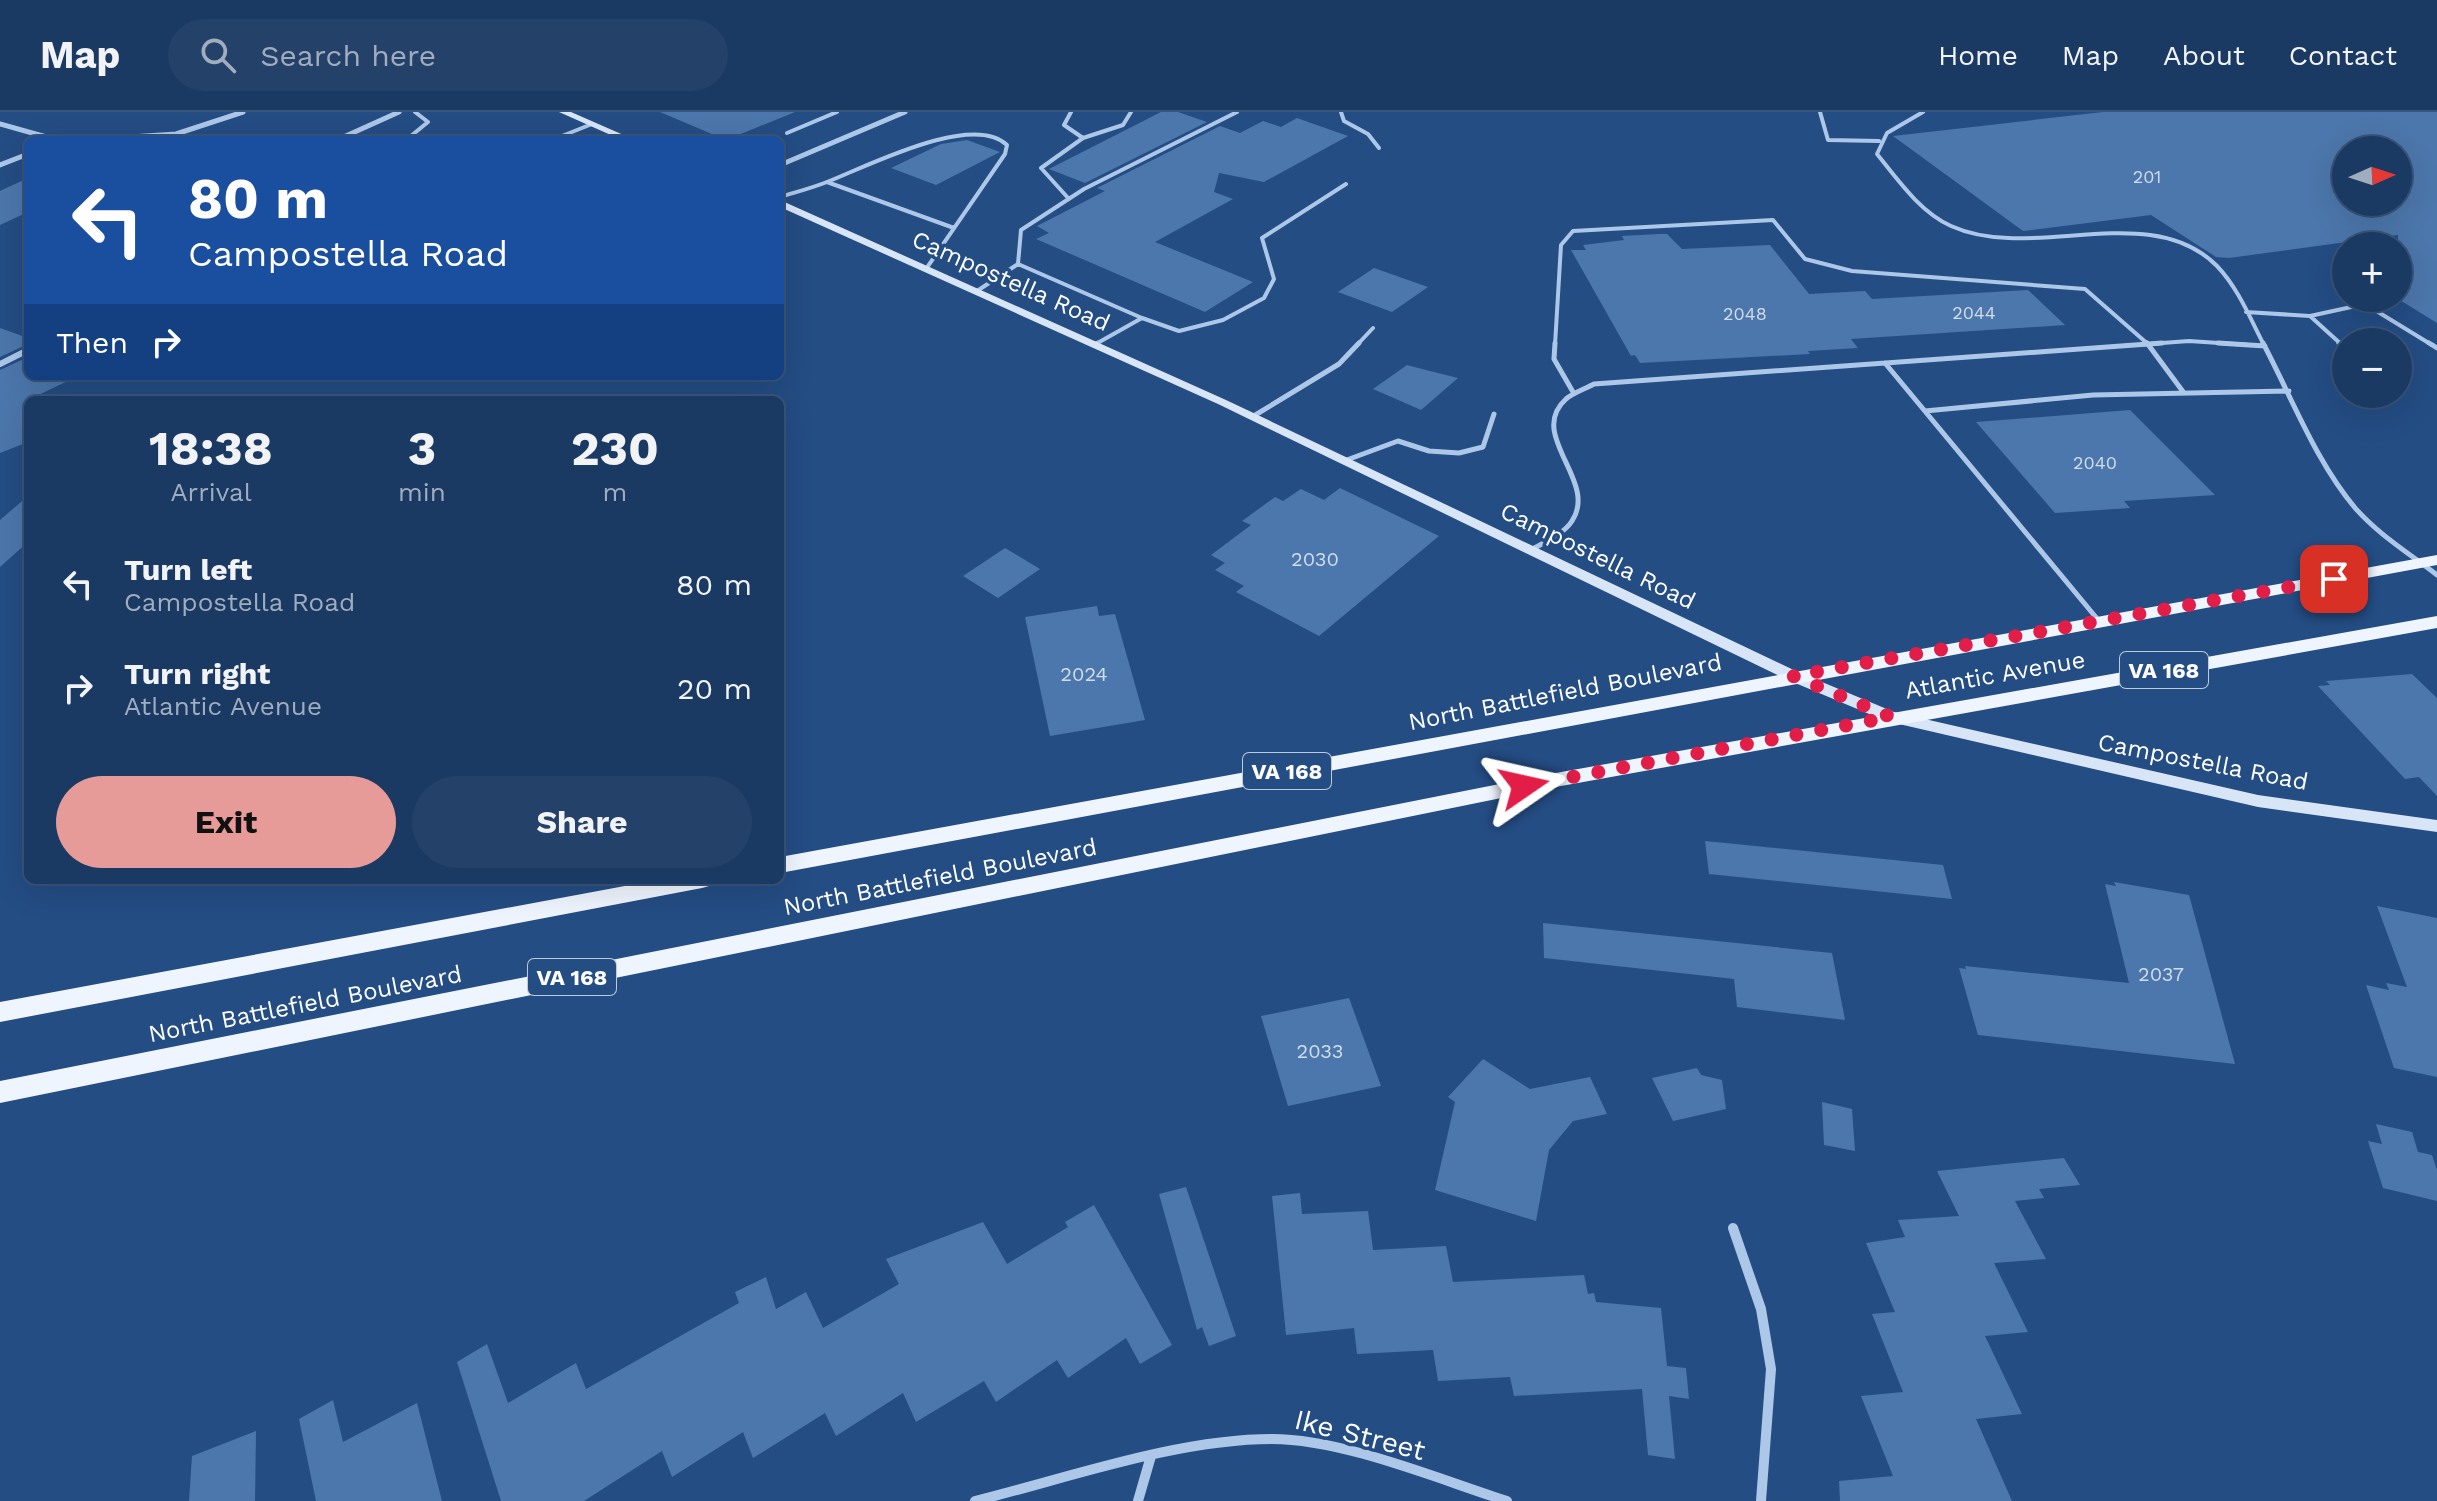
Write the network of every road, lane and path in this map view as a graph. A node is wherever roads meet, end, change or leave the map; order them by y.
1 (243, 112) edge
2 (399, 112) edge
3 (415, 112) edge
4 (563, 112) edge
5 (837, 112) edge
6 (905, 112) edge
7 (1071, 112) edge
8 (1131, 112) edge
9 (1237, 112) edge
10 (1341, 112) edge
11 (1820, 112) edge
12 (1923, 112) edge
13 (0, 124) edge
14 (592, 124) junction
15 (966, 128) dead end
16 (932, 132) dead end
17 (787, 133) dead end
18 (43, 136) edge
19 (146, 136) edge
20 (346, 136) edge
21 (411, 136) edge
22 (562, 136) edge
23 (620, 136) edge
24 (1083, 138) junction
25 (1879, 141) junction
26 (1379, 148) dead end
27 (24, 156) edge
28 (784, 163) edge
29 (0, 165) edge
30 (827, 182) junction
31 (1346, 184) dead end
32 (784, 196) edge
33 (1069, 199) junction
34 (784, 205) edge
35 (954, 228) junction
36 (1018, 264) junction
37 (926, 269) junction
38 (977, 291) junction
39 (2246, 312) junction
40 (2310, 316) junction
41 (1142, 318) junction
42 (1373, 328) dead end
43 (2332, 336) edge
44 (2148, 344) junction
45 (1094, 345) junction
46 (2265, 346) junction
47 (2437, 348) edge
48 (24, 352) edge
49 (1885, 363) junction
50 (0, 364) edge
51 (2289, 391) junction
52 (1573, 392) junction
53 (2184, 393) junction
54 (1925, 411) junction
55 (1494, 414) dead end
56 (1252, 417) junction
57 (1344, 461) junction
58 (1531, 551) junction
59 (2429, 561) edge
60 (2437, 575) edge
61 (2099, 621) junction
62 (2437, 622) edge
63 (1793, 676) junction
64 (1891, 717) junction
65 (2437, 826) edge
66 (784, 864) edge
67 (681, 884) edge
68 (0, 1012) edge
69 (0, 1092) edge
70 (1733, 1228) dead end
71 (1151, 1456) junction
72 (975, 1501) edge
73 (1138, 1501) edge
74 (1507, 1501) edge
75 (1761, 1501) edge

1 - 19 street
2 - 20 street
3 - 21 lane
4 - 14 main road
5 - 17 lane
6 - 28 street
7 - 24 lane
8 - 24 lane
9 - 33 lane
10 - 26 lane
11 - 25 lane
12 - 25 lane
13 - 18 street
14 - 22 lane
14 - 23 main road
15 - 35 lane
16 - 30 lane
24 - 33 lane
25 - 39 lane
27 - 29 street
30 - 32 lane
30 - 35 lane
31 - 41 lane
33 - 36 lane
34 - 37 main road, Campostella Road
35 - 37 lane
36 - 38 lane
36 - 41 lane
37 - 38 main road, Campostella Road
38 - 45 main road, Campostella Road
39 - 40 lane
39 - 46 lane
40 - 43 lane
40 - 47 lane
41 - 45 lane
42 - 56 lane
44 - 46 lane
44 - 49 lane
44 - 52 lane
44 - 53 lane
45 - 56 main road, Campostella Road
46 - 51 lane
48 - 50 street
49 - 52 lane
49 - 54 lane
51 - 53 lane
51 - 59 lane
52 - 58 lane
53 - 54 lane
54 - 61 lane
55 - 57 lane
56 - 57 main road, Campostella Road
57 - 58 main road, Campostella Road
58 - 63 main road, Campostella Road
59 - 60 lane
59 - 61 main road, Atlantic Avenue / VA 168
61 - 63 main road, Atlantic Avenue / VA 168
62 - 64 main road, Atlantic Avenue / VA 168
63 - 64 main road, Campostella Road
63 - 66 main road, North Battlefield Boulevard / VA 168
64 - 65 main road, Campostella Road
64 - 69 main road, North Battlefield Boulevard / VA 168
67 - 68 main road, North Battlefield Boulevard
70 - 75 street
71 - 72 street, Ike Street
71 - 73 street
71 - 74 street, Ike Street

